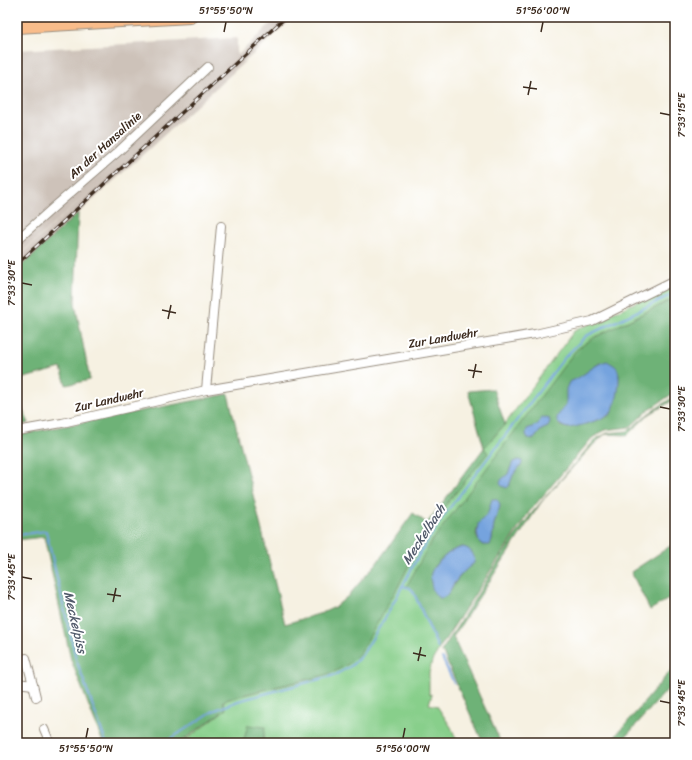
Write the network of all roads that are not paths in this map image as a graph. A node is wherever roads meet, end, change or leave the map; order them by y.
1 (190, 17) edge
2 (17, 26) edge
3 (208, 67) dead end
4 (220, 226) dead end
5 (17, 240) edge
6 (675, 280) edge
7 (206, 390) junction
8 (17, 431) edge
9 (26, 658) dead end
10 (17, 683) edge
11 (33, 685) junction
12 (36, 697) dead end
13 (44, 729) dead end
14 (50, 743) edge

1 - 2 highway
3 - 5 street, An der Hansalinie
4 - 7 street
6 - 7 street, Zur Landwehr
7 - 8 street, Zur Landwehr
9 - 11 street
10 - 11 street
11 - 12 street
13 - 14 street

